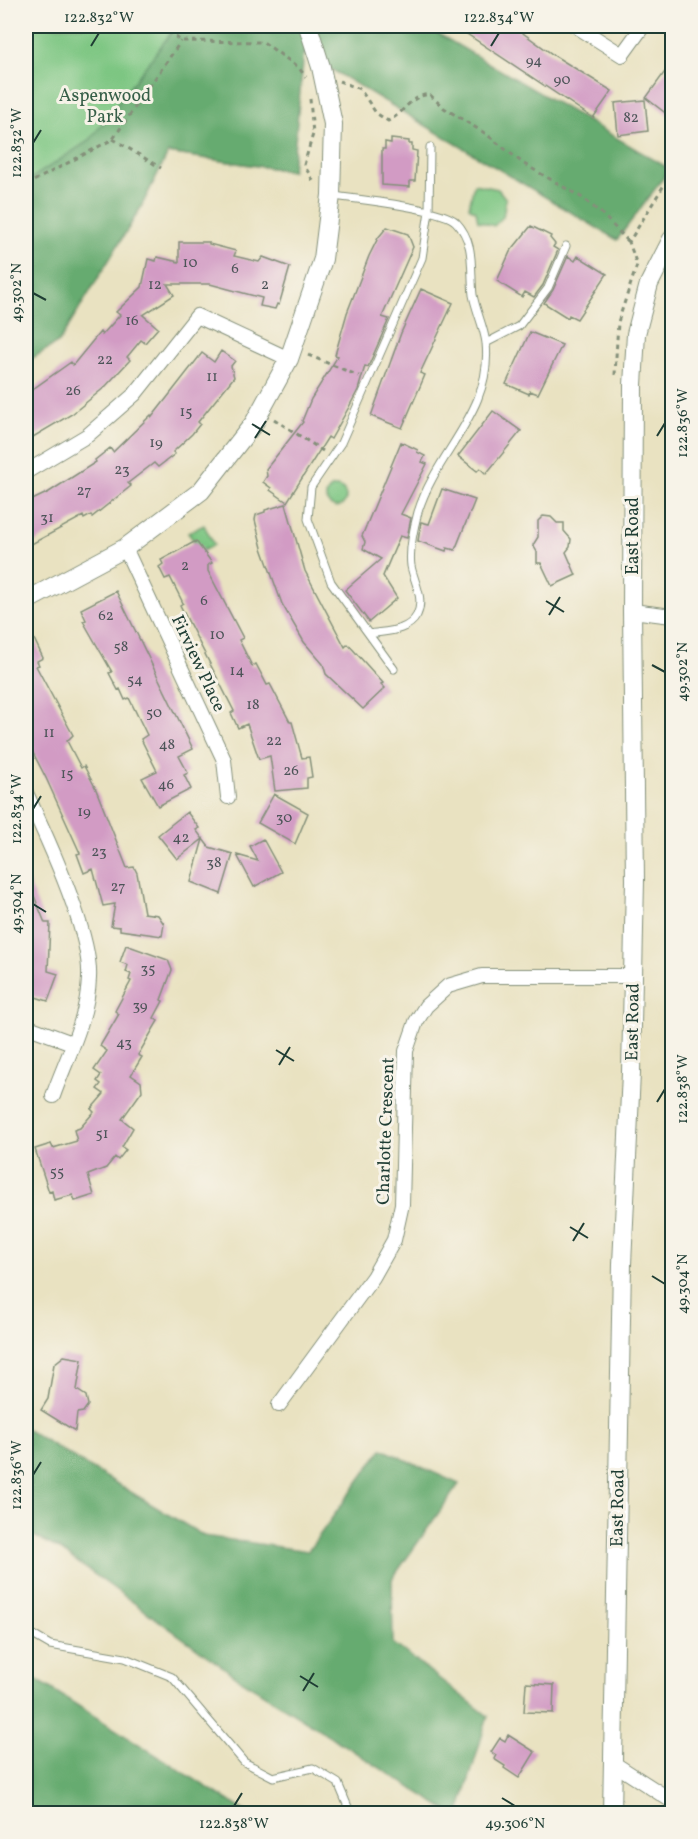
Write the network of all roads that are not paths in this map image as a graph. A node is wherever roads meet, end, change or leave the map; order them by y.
1 (308, 26) edge
2 (576, 26) edge
3 (643, 26) edge
4 (429, 147) dead end
5 (331, 195) junction
6 (429, 211) junction
7 (672, 238) edge
8 (566, 246) dead end
9 (486, 343) junction
10 (289, 359) junction
11 (26, 472) edge
12 (125, 548) junction
13 (26, 601) edge
14 (632, 611) junction
15 (672, 616) edge
16 (369, 634) junction
17 (394, 669) dead end
18 (26, 793) edge
19 (228, 798) dead end
20 (633, 976) junction
21 (26, 1026) edge
22 (72, 1042) junction
23 (53, 1096) dead end
24 (279, 1405) dead end
25 (26, 1631) edge
26 (613, 1763) junction
27 (672, 1801) edge
28 (351, 1814) edge
29 (612, 1814) edge

1 - 5 main road
2 - 3 street
4 - 6 lane
5 - 6 lane
5 - 10 main road
6 - 9 lane
6 - 16 lane
7 - 14 main road, East Road
8 - 9 lane
9 - 16 lane
10 - 11 street
10 - 12 main road
12 - 13 main road
12 - 19 street, Firview Place
14 - 15 street
14 - 20 main road, East Road
16 - 17 lane
18 - 22 street
20 - 24 street, Charlotte Crescent
20 - 26 main road, East Road
21 - 22 street
22 - 23 street
25 - 28 lane
26 - 27 street
26 - 29 main road, East Road

